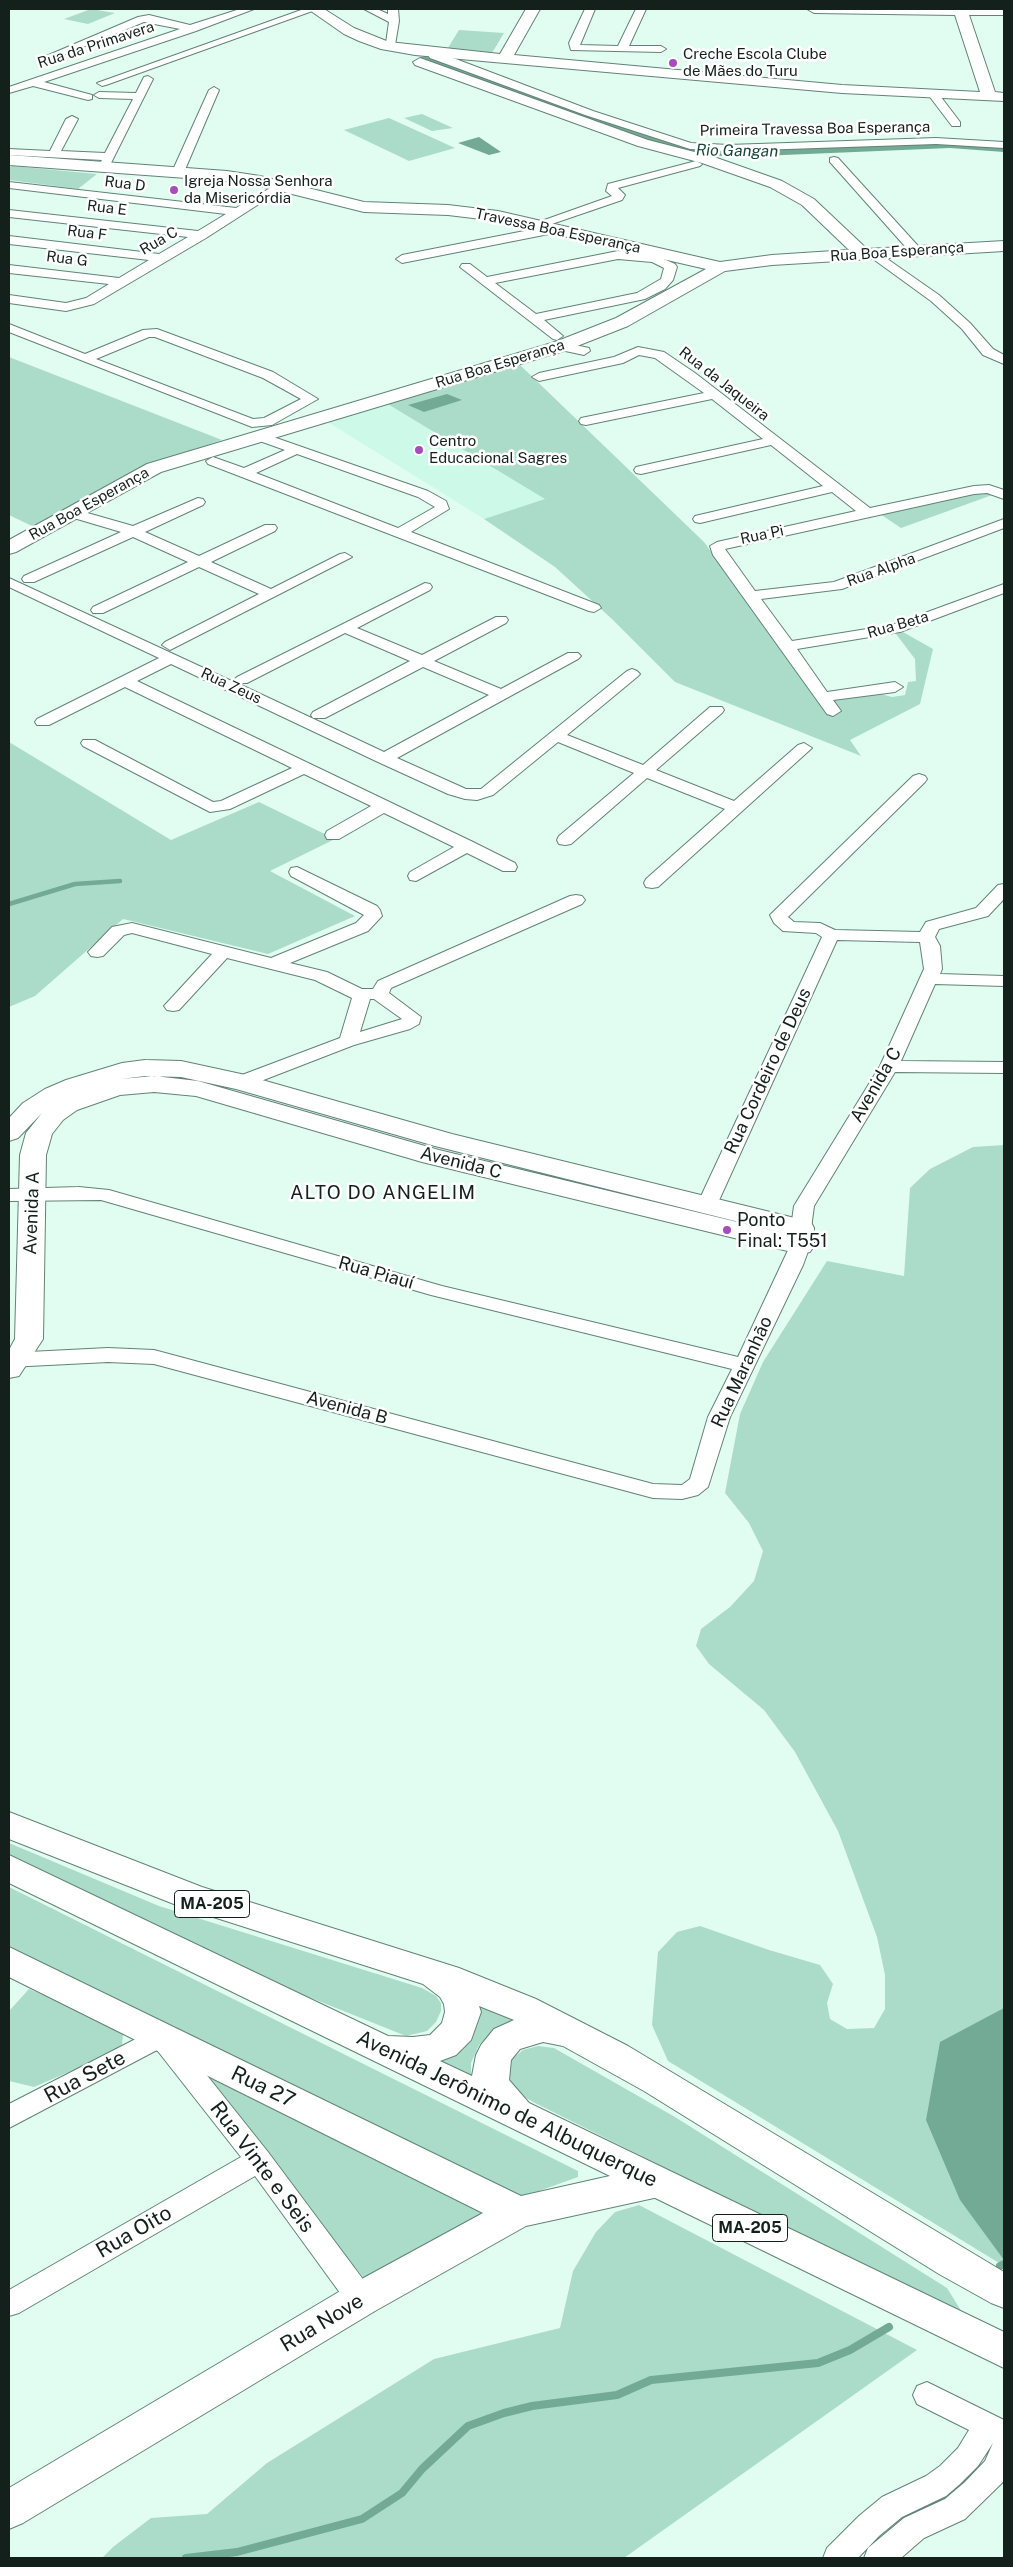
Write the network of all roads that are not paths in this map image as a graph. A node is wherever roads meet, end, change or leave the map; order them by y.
1 (249, 9) edge
2 (314, 9) edge
3 (369, 9) edge
4 (392, 9) edge
5 (533, 9) edge
6 (590, 9) edge
7 (641, 9) edge
8 (814, 9) edge
9 (858, 10) edge
10 (960, 10) edge
11 (1004, 11) edge
12 (394, 21) junction
13 (192, 29) junction
14 (389, 45) junction
15 (622, 49) junction
16 (661, 49) dead end
17 (432, 53) junction
18 (42, 60) dead end
19 (414, 60) junction
20 (504, 60) junction
21 (148, 79) dead end
22 (32, 82) junction
23 (102, 83) dead end
24 (9, 90) edge
25 (214, 90) dead end
26 (934, 95) junction
27 (139, 96) junction
28 (989, 97) junction
29 (1004, 97) edge
30 (72, 119) dead end
31 (956, 124) dead end
32 (1004, 145) edge
33 (9, 152) edge
34 (1004, 154) edge
35 (63, 158) junction
36 (9, 160) edge
37 (834, 160) dead end
38 (106, 162) junction
39 (696, 164) dead end
40 (740, 170) junction
41 (178, 172) junction
42 (9, 185) edge
43 (281, 186) junction
44 (27, 188) junction
45 (15, 198) dead end
46 (238, 212) junction
47 (9, 213) edge
48 (539, 224) junction
49 (558, 228) junction
50 (202, 235) junction
51 (9, 240) edge
52 (1004, 246) edge
53 (915, 250) junction
54 (867, 253) junction
55 (162, 258) junction
56 (402, 259) dead end
57 (713, 265) junction
58 (688, 266) dead end
59 (466, 267) dead end
60 (9, 269) edge
61 (122, 282) junction
62 (485, 282) junction
63 (9, 299) edge
64 (534, 318) junction
65 (9, 328) edge
66 (559, 341) junction
67 (584, 351) dead end
68 (85, 359) junction
69 (1004, 360) edge
70 (539, 377) dead end
71 (714, 395) junction
72 (586, 421) dead end
73 (269, 429) junction
74 (772, 441) junction
75 (295, 450) junction
76 (213, 461) dead end
77 (641, 470) dead end
78 (245, 473) junction
79 (833, 488) junction
80 (1004, 495) edge
81 (198, 502) dead end
82 (79, 509) junction
83 (868, 513) junction
84 (700, 519) dead end
85 (1004, 523) edge
86 (270, 528) dead end
87 (132, 532) junction
88 (399, 533) junction
89 (9, 548) edge
90 (345, 557) dead end
91 (200, 562) junction
92 (29, 579) dead end
93 (9, 582) edge
94 (425, 587) dead end
95 (1004, 588) edge
96 (271, 594) junction
97 (752, 596) junction
98 (594, 608) dead end
99 (98, 610) dead end
100 (501, 620) dead end
101 (345, 628) junction
102 (788, 646) junction
103 (170, 652) junction
104 (572, 656) dead end
105 (422, 661) junction
106 (632, 674) dead end
107 (242, 680) dead end
108 (125, 681) junction
109 (895, 687) dead end
110 (501, 695) junction
111 (822, 696) junction
112 (716, 710) dead end
113 (832, 711) dead end
114 (319, 715) dead end
115 (43, 722) dead end
116 (557, 736) junction
117 (89, 743) dead end
118 (804, 748) dead end
119 (384, 759) junction
120 (304, 768) junction
121 (645, 771) junction
122 (919, 779) dead end
123 (382, 806) junction
124 (736, 808) junction
125 (333, 835) dead end
126 (565, 840) dead end
127 (467, 846) junction
128 (509, 867) dead end
129 (297, 872) dead end
130 (416, 876) dead end
131 (652, 883) dead end
132 (1004, 889) edge
133 (576, 900) dead end
134 (831, 935) junction
135 (926, 937) junction
136 (96, 952) dead end
137 (223, 952) junction
138 (272, 964) junction
139 (930, 979) junction
140 (1004, 981) edge
141 (371, 995) junction
142 (174, 1006) dead end
143 (348, 1041) junction
144 (889, 1066) junction
145 (1004, 1068) edge
146 (241, 1082) junction
147 (105, 1090) joint
148 (9, 1133) edge
149 (437, 1148) junction
150 (20, 1195) edge
151 (706, 1207) junction
152 (801, 1237) junction
153 (12, 1363) edge
154 (742, 1365) junction
155 (682, 1492) joint
156 (9, 1825) edge
157 (9, 1868) edge
158 (9, 1961) edge
159 (420, 1969) junction
160 (161, 2036) junction
161 (372, 2042) junction
162 (615, 2056) junction
163 (9, 2117) edge
164 (527, 2120) junction
165 (259, 2160) junction
166 (654, 2182) junction
167 (518, 2212) junction
168 (1004, 2291) edge
169 (361, 2299) junction
170 (9, 2304) edge
171 (1004, 2351) edge
172 (927, 2395) dead end
173 (996, 2429) edge
174 (1004, 2453) edge
175 (9, 2510) edge
176 (838, 2558) edge
177 (879, 2558) edge

1 - 13 street, Rua da Primavera
2 - 14 main road
2 - 23 street
3 - 12 street
4 - 12 street
5 - 20 main road
6 - 15 street
7 - 15 street
8 - 9 main road
9 - 10 main road
10 - 11 main road
10 - 28 main road
12 - 14 street
13 - 18 street
13 - 22 street, Rua da Primavera
14 - 17 main road
14 - 19 main road
15 - 16 street
17 - 19 main road
17 - 20 main road
17 - 32 street, Primeira Travessa Boa Esperança
19 - 40 main road
20 - 26 main road
21 - 27 street
22 - 24 street, Rua da Primavera
22 - 27 street
25 - 41 street
26 - 28 main road
26 - 31 street
27 - 38 street
28 - 29 main road
30 - 35 street
33 - 35 street
34 - 40 street
35 - 36 main road, Travessa Boa Esperança
35 - 38 main road, Travessa Boa Esperança
37 - 53 street
38 - 41 main road, Travessa Boa Esperança
39 - 48 street
40 - 54 main road
41 - 43 main road, Travessa Boa Esperança
42 - 44 street, Rua D
43 - 46 street, Rua C
43 - 48 main road, Travessa Boa Esperança
44 - 45 street
44 - 46 street, Rua D
46 - 50 street, Rua C
47 - 50 street, Rua E
48 - 49 main road, Travessa Boa Esperança
49 - 56 street
49 - 57 main road, Travessa Boa Esperança
50 - 55 street, Rua C
51 - 55 street, Rua F
52 - 53 main road, Rua Boa Esperança
53 - 54 main road, Rua Boa Esperança
54 - 57 main road, Rua Boa Esperança
54 - 69 street
55 - 61 street, Rua C
57 - 58 street
57 - 66 main road, Rua Boa Esperança
59 - 62 street
60 - 61 street, Rua G
61 - 63 street, Rua C
62 - 64 street
62 - 64 street
64 - 66 street
65 - 68 street, Rua Boa Esperança
66 - 67 street
66 - 73 main road, Rua Boa Esperança
68 - 73 street, Rua Boa Esperança
68 - 73 street, Rua Boa Esperança
70 - 71 street, Rua da Jaqueira
71 - 72 street
71 - 74 street, Rua da Jaqueira
73 - 75 street
73 - 82 main road, Rua Boa Esperança
74 - 77 street
74 - 79 street, Rua da Jaqueira
75 - 78 street
75 - 88 street
76 - 78 street
78 - 88 street
79 - 83 street, Rua da Jaqueira
79 - 84 street
80 - 83 street, Rua Pi
81 - 87 street
82 - 87 street
82 - 89 main road, Rua Boa Esperança
83 - 97 street, Rua Pi
85 - 97 street, Rua Alpha
86 - 91 street
87 - 91 street
87 - 92 street
88 - 98 street
90 - 96 street
91 - 96 street
91 - 99 street
93 - 103 street, Rua Zeus
94 - 101 street
95 - 102 street, Rua Beta
96 - 103 street
97 - 102 street, Rua Pi
100 - 105 street
101 - 105 street
101 - 107 street
102 - 111 street, Rua Pi
103 - 108 street
103 - 119 street, Rua Zeus
104 - 110 street
105 - 110 street
105 - 114 street
106 - 116 street, Rua Zeus
108 - 115 street
108 - 120 street
109 - 111 street
110 - 119 street
111 - 113 street, Rua Pi
112 - 121 street
116 - 119 street, Rua Zeus
116 - 121 street
117 - 120 street
118 - 124 street
120 - 123 street
121 - 124 street
121 - 126 street
122 - 134 street
123 - 125 street
123 - 127 street
124 - 131 street
127 - 128 street
127 - 130 street
129 - 138 street
132 - 135 street
133 - 141 street
134 - 135 street
134 - 151 street, Rua Cordeiro de Deus
135 - 139 street, Avenida C
136 - 137 street
137 - 138 street
137 - 142 street
138 - 141 street
139 - 140 street
139 - 144 street, Avenida C
141 - 143 street
141 - 143 street
143 - 146 street
144 - 145 street
144 - 152 street, Avenida C
146 - 148 main road, Avenida C
146 - 149 main road, Avenida C
147 - 149 main road, Avenida C
147 - 150 main road, Avenida A
149 - 151 main road, Avenida C
149 - 152 main road, Avenida C
150 - 153 main road, Avenida A
150 - 154 street, Rua Piauí
151 - 152 main road, Avenida C
152 - 154 street, Rua Maranhão
153 - 155 street, Avenida B
154 - 155 street, Rua Maranhão
156 - 159 main road, MA-205
157 - 161 main road, Avenida Jerônimo de Albuquerque / MA-205
158 - 160 main road, Rua 27
159 - 161 main road
159 - 162 main road, MA-205
160 - 163 street, Rua Sete
160 - 165 street, Rua Vinte e Seis
160 - 167 main road, Rua 27
161 - 164 main road, Avenida Jerônimo de Albuquerque / MA-205
162 - 164 main road
162 - 168 main road, MA-205
164 - 166 main road, Avenida Jerônimo de Albuquerque / MA-205
165 - 169 street, Rua Vinte e Seis
165 - 170 street, Rua Oito
166 - 167 main road, Rua Nove
166 - 171 main road, Avenida Jerônimo de Albuquerque / MA-205
167 - 169 main road, Rua Nove
169 - 175 main road, Rua Nove
172 - 173 street
173 - 176 street
174 - 177 street

